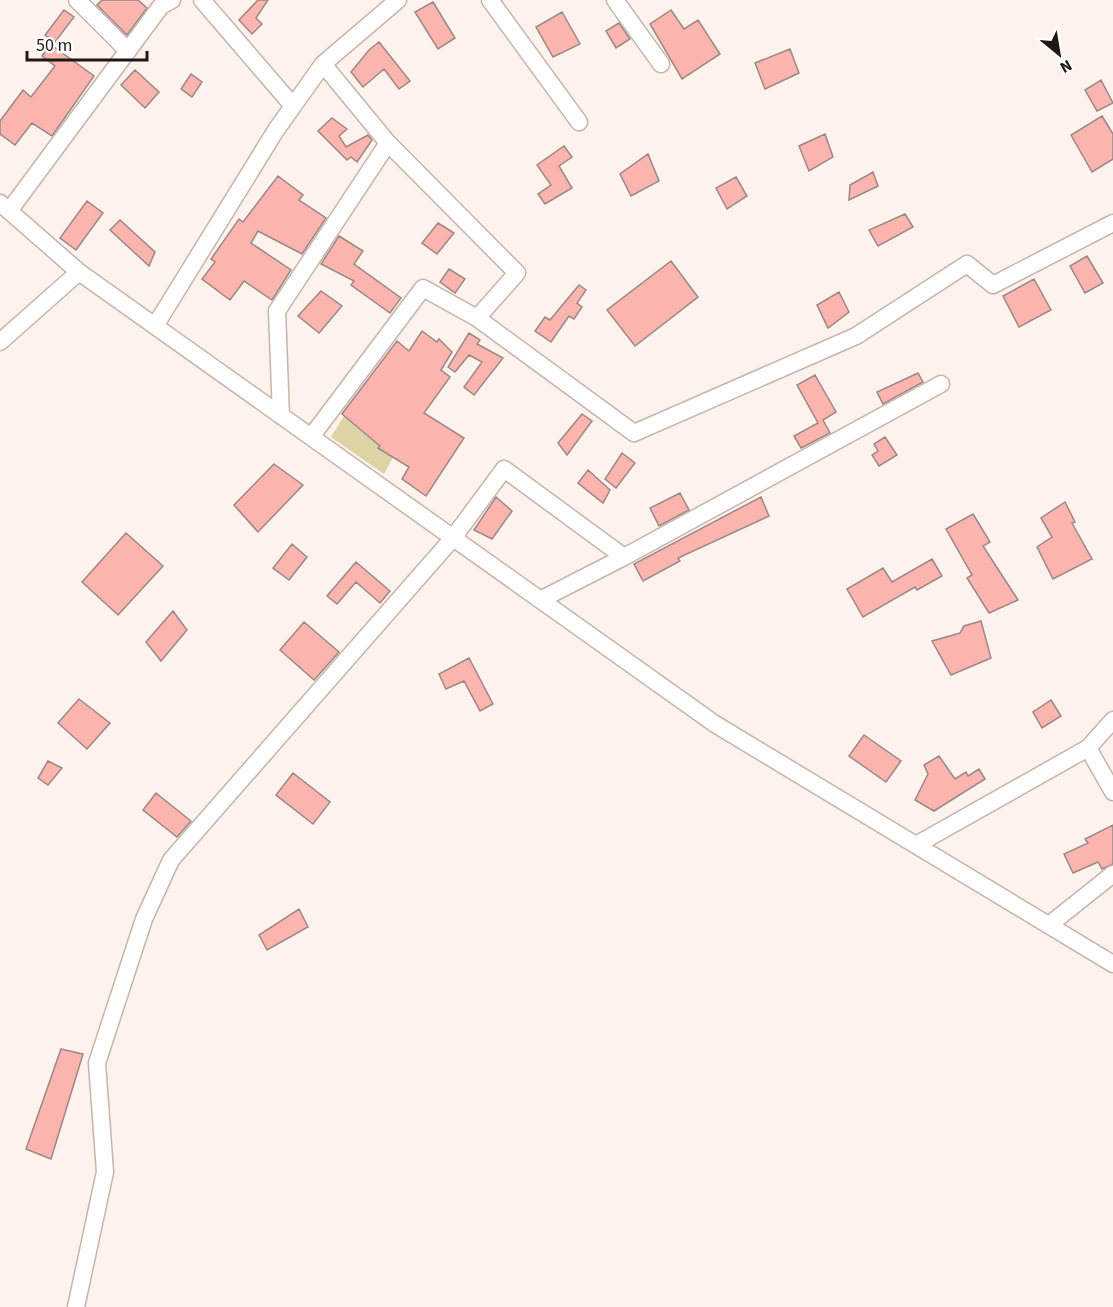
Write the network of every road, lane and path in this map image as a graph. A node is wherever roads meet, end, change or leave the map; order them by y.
1 (77, 0) edge
2 (172, 0) edge
3 (202, 0) edge
4 (398, 0) edge
5 (490, 0) edge
6 (615, 0) edge
7 (128, 51) junction
8 (323, 64) junction
9 (661, 64) dead end
10 (293, 106) junction
11 (579, 122) dead end
12 (388, 143) junction
13 (5, 207) edge
14 (1113, 223) edge
15 (79, 272) junction
16 (477, 318) junction
17 (155, 326) junction
18 (0, 342) edge
19 (941, 384) dead end
20 (281, 416) junction
21 (311, 437) junction
22 (453, 538) junction
23 (624, 557) junction
24 (540, 600) junction
25 (1113, 720) edge
26 (1088, 748) junction
27 (1113, 792) edge
28 (916, 845) junction
29 (1113, 874) edge
30 (1049, 925) junction
31 (1113, 964) edge
32 (76, 1307) edge

1 - 7 street
2 - 7 street
3 - 10 street
4 - 8 street
5 - 11 street
6 - 9 street
7 - 13 street
8 - 10 street
8 - 12 street
10 - 17 street
12 - 16 street
12 - 20 street
13 - 15 street
14 - 16 street
15 - 17 street
15 - 18 street
16 - 21 street
17 - 20 street
19 - 23 street
20 - 21 street
21 - 22 street
22 - 23 street
22 - 24 street
22 - 32 street
23 - 24 street
24 - 28 street
25 - 26 street
26 - 27 street
26 - 28 street
28 - 30 street
29 - 30 street
30 - 31 street

